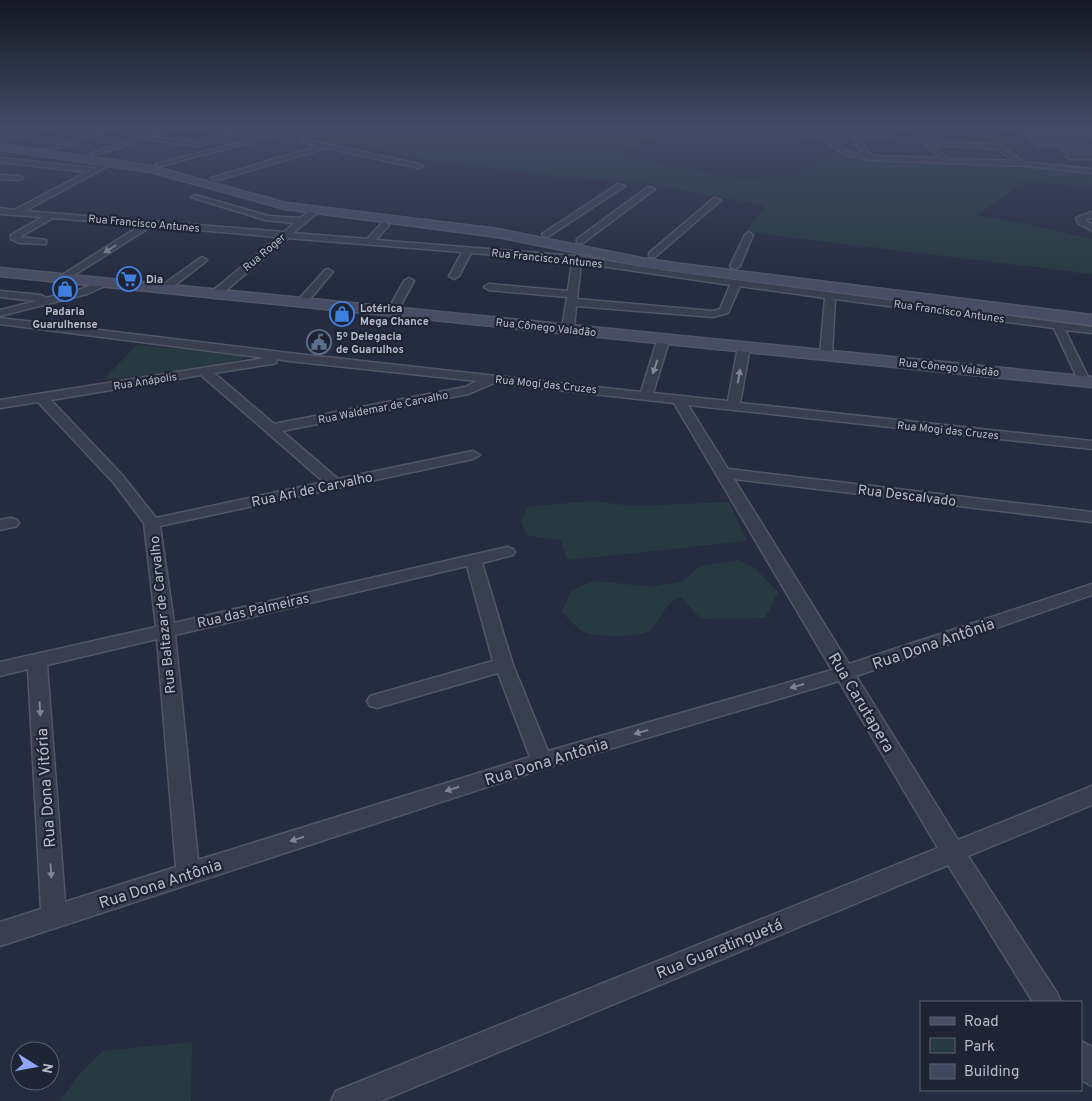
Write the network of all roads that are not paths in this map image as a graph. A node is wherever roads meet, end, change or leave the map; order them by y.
1 (7, 177) edge
2 (79, 177) edge
3 (183, 177) edge
4 (19, 178) dead end
5 (215, 178) edge
6 (621, 186) dead end
7 (651, 189) dead end
8 (195, 197) dead end
9 (717, 200) dead end
10 (315, 210) junction
11 (0, 211) edge
12 (16, 212) junction
13 (52, 215) junction
14 (1092, 215) edge
15 (0, 220) edge
16 (301, 221) junction
17 (151, 224) junction
18 (384, 225) dead end
19 (1092, 228) edge
20 (546, 234) junction
21 (285, 235) junction
22 (749, 235) dead end
23 (370, 241) junction
24 (580, 241) junction
25 (43, 242) dead end
26 (468, 250) junction
27 (652, 255) junction
28 (577, 259) junction
29 (202, 260) dead end
30 (735, 266) junction
31 (0, 272) edge
32 (328, 272) dead end
33 (454, 276) dead end
34 (63, 279) junction
35 (409, 281) dead end
36 (103, 283) junction
37 (736, 283) junction
38 (127, 286) junction
39 (835, 286) junction
40 (489, 287) dead end
41 (162, 290) junction
42 (0, 294) edge
43 (74, 294) junction
44 (214, 295) junction
45 (572, 298) junction
46 (56, 299) junction
47 (300, 303) junction
48 (724, 311) joint
49 (1092, 311) edge
50 (392, 312) junction
51 (0, 313) edge
52 (1092, 320) edge
53 (0, 321) edge
54 (1058, 326) junction
55 (568, 329) junction
56 (1092, 330) edge
57 (664, 338) junction
58 (744, 346) junction
59 (826, 355) junction
60 (289, 357) junction
61 (205, 372) junction
62 (493, 379) junction
63 (1088, 381) edge
64 (646, 395) junction
65 (41, 397) junction
66 (679, 400) junction
67 (0, 404) edge
68 (733, 406) junction
69 (271, 429) junction
70 (1092, 445) edge
71 (473, 455) dead end
72 (723, 474) junction
73 (334, 483) junction
74 (1092, 518) edge
75 (152, 523) junction
76 (507, 552) dead end
77 (472, 560) junction
78 (1092, 589) edge
79 (165, 630) junction
80 (37, 660) junction
81 (504, 666) junction
82 (0, 669) edge
83 (844, 673) junction
84 (377, 701) dead end
85 (542, 761) junction
86 (1092, 795) edge
87 (953, 852) junction
88 (188, 874) junction
89 (54, 916) junction
90 (0, 934) edge
91 (1047, 1001) edge
92 (1082, 1056) edge
93 (1092, 1072) edge
94 (346, 1101) edge

1 - 4 street
2 - 12 street
3 - 10 main road
5 - 20 main road
6 - 20 street
7 - 24 street
8 - 16 street
9 - 27 street
10 - 16 street, Rua Roger
10 - 39 main road
11 - 12 street, Rua Francisco Antunes
12 - 13 street, Rua Francisco Antunes
12 - 15 street
13 - 17 street, Rua Francisco Antunes
13 - 25 street
14 - 19 street
16 - 21 street, Rua Roger
17 - 21 street, Rua Francisco Antunes
17 -> 34 street
18 - 23 street
20 - 24 main road
21 - 23 street, Rua Francisco Antunes
21 - 44 street, Rua Roger
22 - 30 street
23 - 26 street, Rua Francisco Antunes
24 - 27 main road
26 - 28 street, Rua Francisco Antunes
26 - 33 street
27 - 30 main road
28 - 37 street, Rua Francisco Antunes
28 - 45 street
29 - 41 street
30 - 39 main road
31 - 34 main road, Rua Cônego Valadão
32 - 47 street
34 - 36 main road, Rua Cônego Valadão
35 - 50 street
36 - 38 main road, Rua Cônego Valadão
36 - 43 street
37 - 39 street, Rua Francisco Antunes
37 - 48 street
38 - 41 main road, Rua Cônego Valadão
38 - 43 street
39 - 49 main road
39 - 52 main road
39 - 54 street, Rua Francisco Antunes
39 - 59 street
40 - 45 street
41 - 44 main road, Rua Cônego Valadão
42 - 46 street
43 - 46 street
44 - 47 main road, Rua Cônego Valadão
45 - 48 street
45 - 55 street
46 - 51 street
47 - 50 main road, Rua Cônego Valadão
50 - 55 main road, Rua Cônego Valadão
53 - 60 street, Rua Mogi das Cruzes
54 - 56 street, Rua Francisco Antunes
54 - 63 street
55 - 57 main road, Rua Cônego Valadão
57 - 58 main road, Rua Cônego Valadão
57 -> 64 street
58 - 59 main road, Rua Cônego Valadão
68 -> 58 street
59 - 63 main road, Rua Cônego Valadão
60 - 61 street, Rua Anápolis
60 - 62 street, Rua Mogi das Cruzes
61 - 65 street, Rua Anápolis
61 - 69 street
62 - 64 street, Rua Mogi das Cruzes
62 - 69 street, Rua Waldemar de Carvalho
64 - 66 street, Rua Mogi das Cruzes
65 - 67 street, Rua Anápolis
65 - 75 street, Rua Baltazar de Carvalho
66 - 68 street, Rua Mogi das Cruzes
66 - 72 street, Rua Carutapera
68 - 70 street, Rua Mogi das Cruzes
69 - 73 street
71 - 73 street, Rua Ari de Carvalho
72 - 74 street, Rua Descalvado
72 - 83 street, Rua Carutapera
73 - 75 street, Rua Ari de Carvalho
75 - 79 street, Rua Baltazar de Carvalho
76 - 77 street, Rua das Palmeiras
77 - 79 street, Rua das Palmeiras
77 - 81 street
78 - 83 street, Rua Dona Antônia
79 - 80 street, Rua das Palmeiras
79 - 88 street, Rua Baltazar de Carvalho
80 - 82 street, Rua das Palmeiras
80 -> 89 street, Rua Dona Vitória
81 - 84 street
81 - 85 street
83 -> 85 street, Rua Dona Antônia
83 - 87 street, Rua Carutapera
85 -> 88 street, Rua Dona Antônia
86 - 87 street, Rua Guaratinguetá
87 - 91 street, Rua Carutapera
87 - 94 street, Rua Guaratinguetá
88 - 89 street, Rua Dona Antônia
89 - 90 street, Rua Dona Antônia
92 - 93 street

